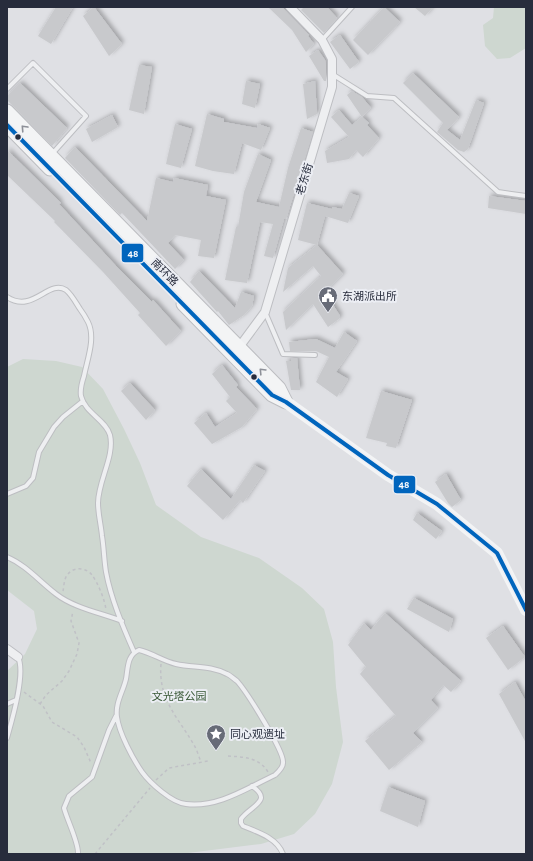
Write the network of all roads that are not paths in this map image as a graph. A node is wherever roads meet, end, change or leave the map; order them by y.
1 (290, 7) edge
2 (352, 7) edge
3 (322, 40) junction
4 (332, 73) junction
5 (7, 89) edge
6 (7, 111) edge
7 (7, 125) edge
8 (48, 159) junction
9 (526, 196) edge
10 (7, 297) edge
11 (265, 312) junction
12 (237, 351) junction
13 (315, 354) dead end
14 (83, 401) junction
15 (286, 402) joint
16 (7, 494) edge
17 (7, 558) edge
18 (526, 610) edge
19 (122, 621) junction
20 (7, 649) edge
21 (134, 652) junction
22 (18, 657) joint
23 (16, 700) junction
24 (7, 704) edge
25 (116, 716) junction
26 (8, 730) edge
27 (7, 738) edge
28 (252, 786) junction
29 (78, 854) edge
30 (283, 854) edge

1 - 3 street, 老东街
2 - 3 lane
3 - 4 street, 老东街
4 - 9 lane
4 - 11 street, 老东街
5 - 8 lane
8 -> 6 main road, 南环路
7 - 8 main road, 南环路
8 - 12 main road, 南环路
10 - 14 lane
11 - 12 street, 老东街
11 - 13 lane
12 - 15 main road, 南环路
14 - 16 lane
14 - 19 lane
15 - 18 main road, 南环路
17 - 19 lane
19 - 21 lane
20 - 22 street
21 - 25 lane
21 - 28 lane
22 - 23 lane
23 - 24 lane
23 - 26 lane
25 - 28 lane
25 - 29 lane
26 - 27 lane
28 - 30 lane

